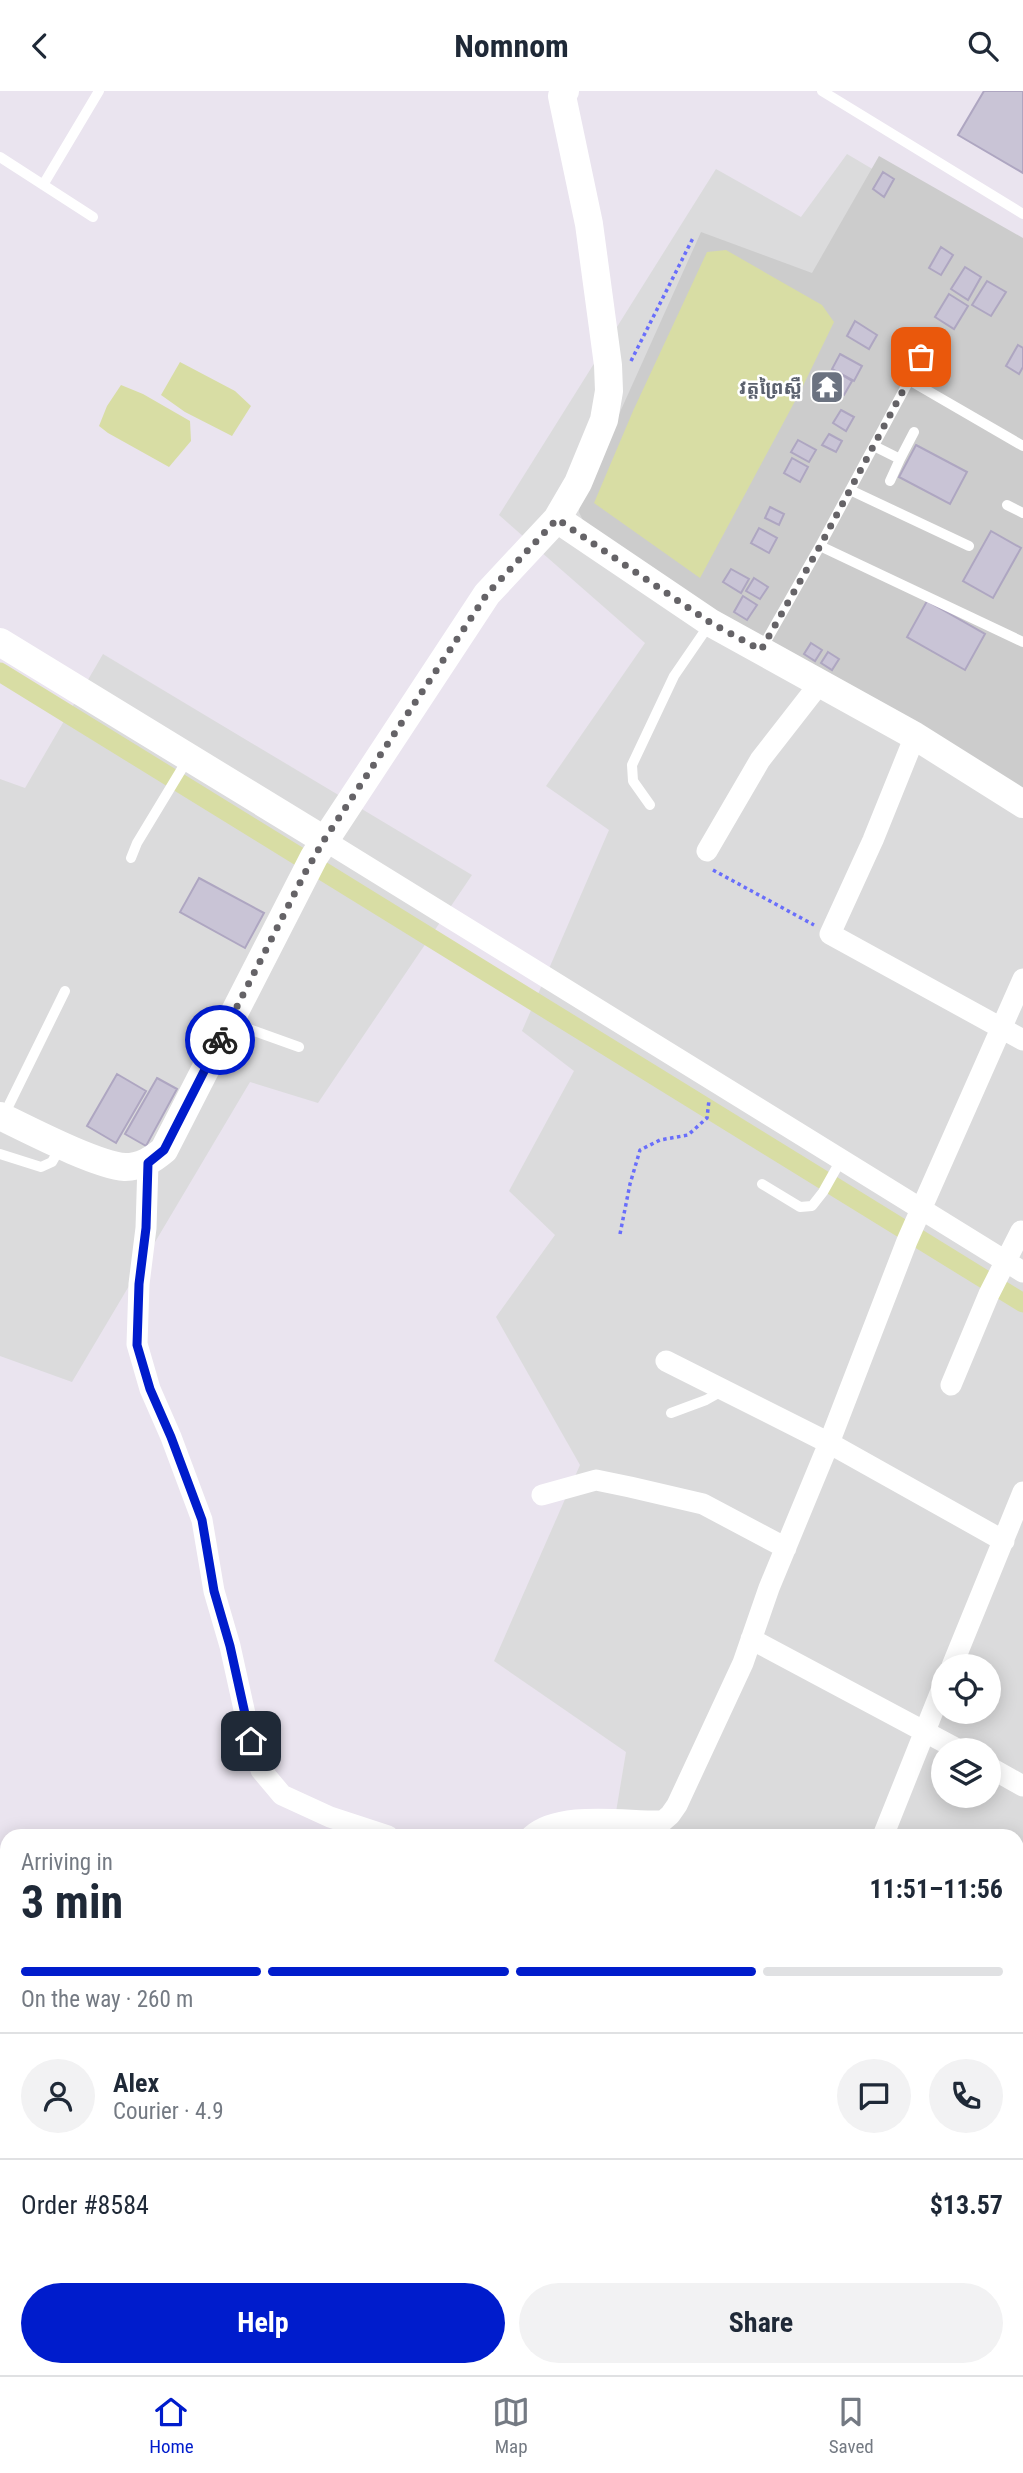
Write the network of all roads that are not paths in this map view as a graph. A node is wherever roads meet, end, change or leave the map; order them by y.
1 (99, 91) edge
2 (822, 91) edge
3 (563, 93) edge
4 (0, 157) edge
5 (43, 185) junction
6 (1023, 214) edge
7 (93, 217) dead end
8 (934, 334) dead end
9 (909, 380) junction
10 (914, 432) dead end
11 (874, 446) junction
12 (1023, 446) edge
13 (900, 459) junction
14 (890, 481) dead end
15 (850, 490) junction
16 (1007, 505) dead end
17 (1023, 513) edge
18 (557, 519) junction
19 (820, 546) junction
20 (969, 546) dead end
21 (711, 623) junction
22 (0, 642) edge
23 (1023, 642) edge
24 (761, 650) junction
25 (820, 683) junction
26 (915, 736) junction
27 (184, 765) junction
28 (1023, 804) edge
29 (650, 805) dead end
30 (707, 851) road end
31 (315, 856) junction
32 (131, 858) dead end
33 (1023, 979) edge
34 (65, 991) dead end
35 (229, 1022) junction
36 (1002, 1028) junction
37 (1023, 1039) edge
38 (299, 1047) dead end
39 (1, 1117) edge
40 (62, 1144) junction
41 (0, 1153) edge
42 (148, 1163) junction
43 (837, 1166) junction
44 (762, 1184) dead end
45 (915, 1225) junction
46 (1021, 1231) dead end
47 (1004, 1275) edge
48 (666, 1361) dead end
49 (951, 1385) dead end
50 (722, 1391) junction
51 (671, 1413) dead end
52 (829, 1443) junction
53 (1023, 1492) edge
54 (542, 1495) dead end
55 (1004, 1541) junction
56 (786, 1548) junction
57 (751, 1639) junction
58 (957, 1654) edge
59 (931, 1715) edge
60 (925, 1730) junction
61 (939, 1738) edge
62 (1001, 1774) edge
63 (1023, 1786) edge
64 (367, 1829) edge
65 (538, 1829) edge
66 (886, 1829) edge

1 - 5 lane
2 - 6 lane
3 - 18 street
4 - 5 lane
5 - 7 lane
8 - 9 lane
9 - 11 lane
9 - 12 lane
10 - 13 lane
11 - 13 lane
11 - 15 lane
13 - 14 lane
15 - 19 lane
15 - 20 lane
16 - 17 lane
18 - 21 street
18 - 31 street
19 - 23 lane
19 - 24 lane
21 - 24 street
21 - 29 lane
22 - 27 street
24 - 25 street
25 - 26 street
25 - 30 street
26 - 28 street
26 - 36 street
27 - 31 street
27 - 32 lane
31 - 35 street
31 - 43 street
33 - 36 street
34 - 39 lane
35 - 38 lane
35 - 42 street
36 - 37 street
36 - 45 street
39 - 40 street
40 - 41 lane
40 - 42 street
42 - 64 street
43 - 44 lane
43 - 45 street
45 - 47 street
45 - 52 street
46 - 47 street
47 - 49 street
48 - 50 street
50 - 51 lane
50 - 52 street
52 - 55 street
52 - 56 street
53 - 55 street
54 - 56 street
55 - 58 street
56 - 57 street
57 - 60 street
57 - 65 street
59 - 60 street
60 - 61 street
60 - 66 street
62 - 63 street

